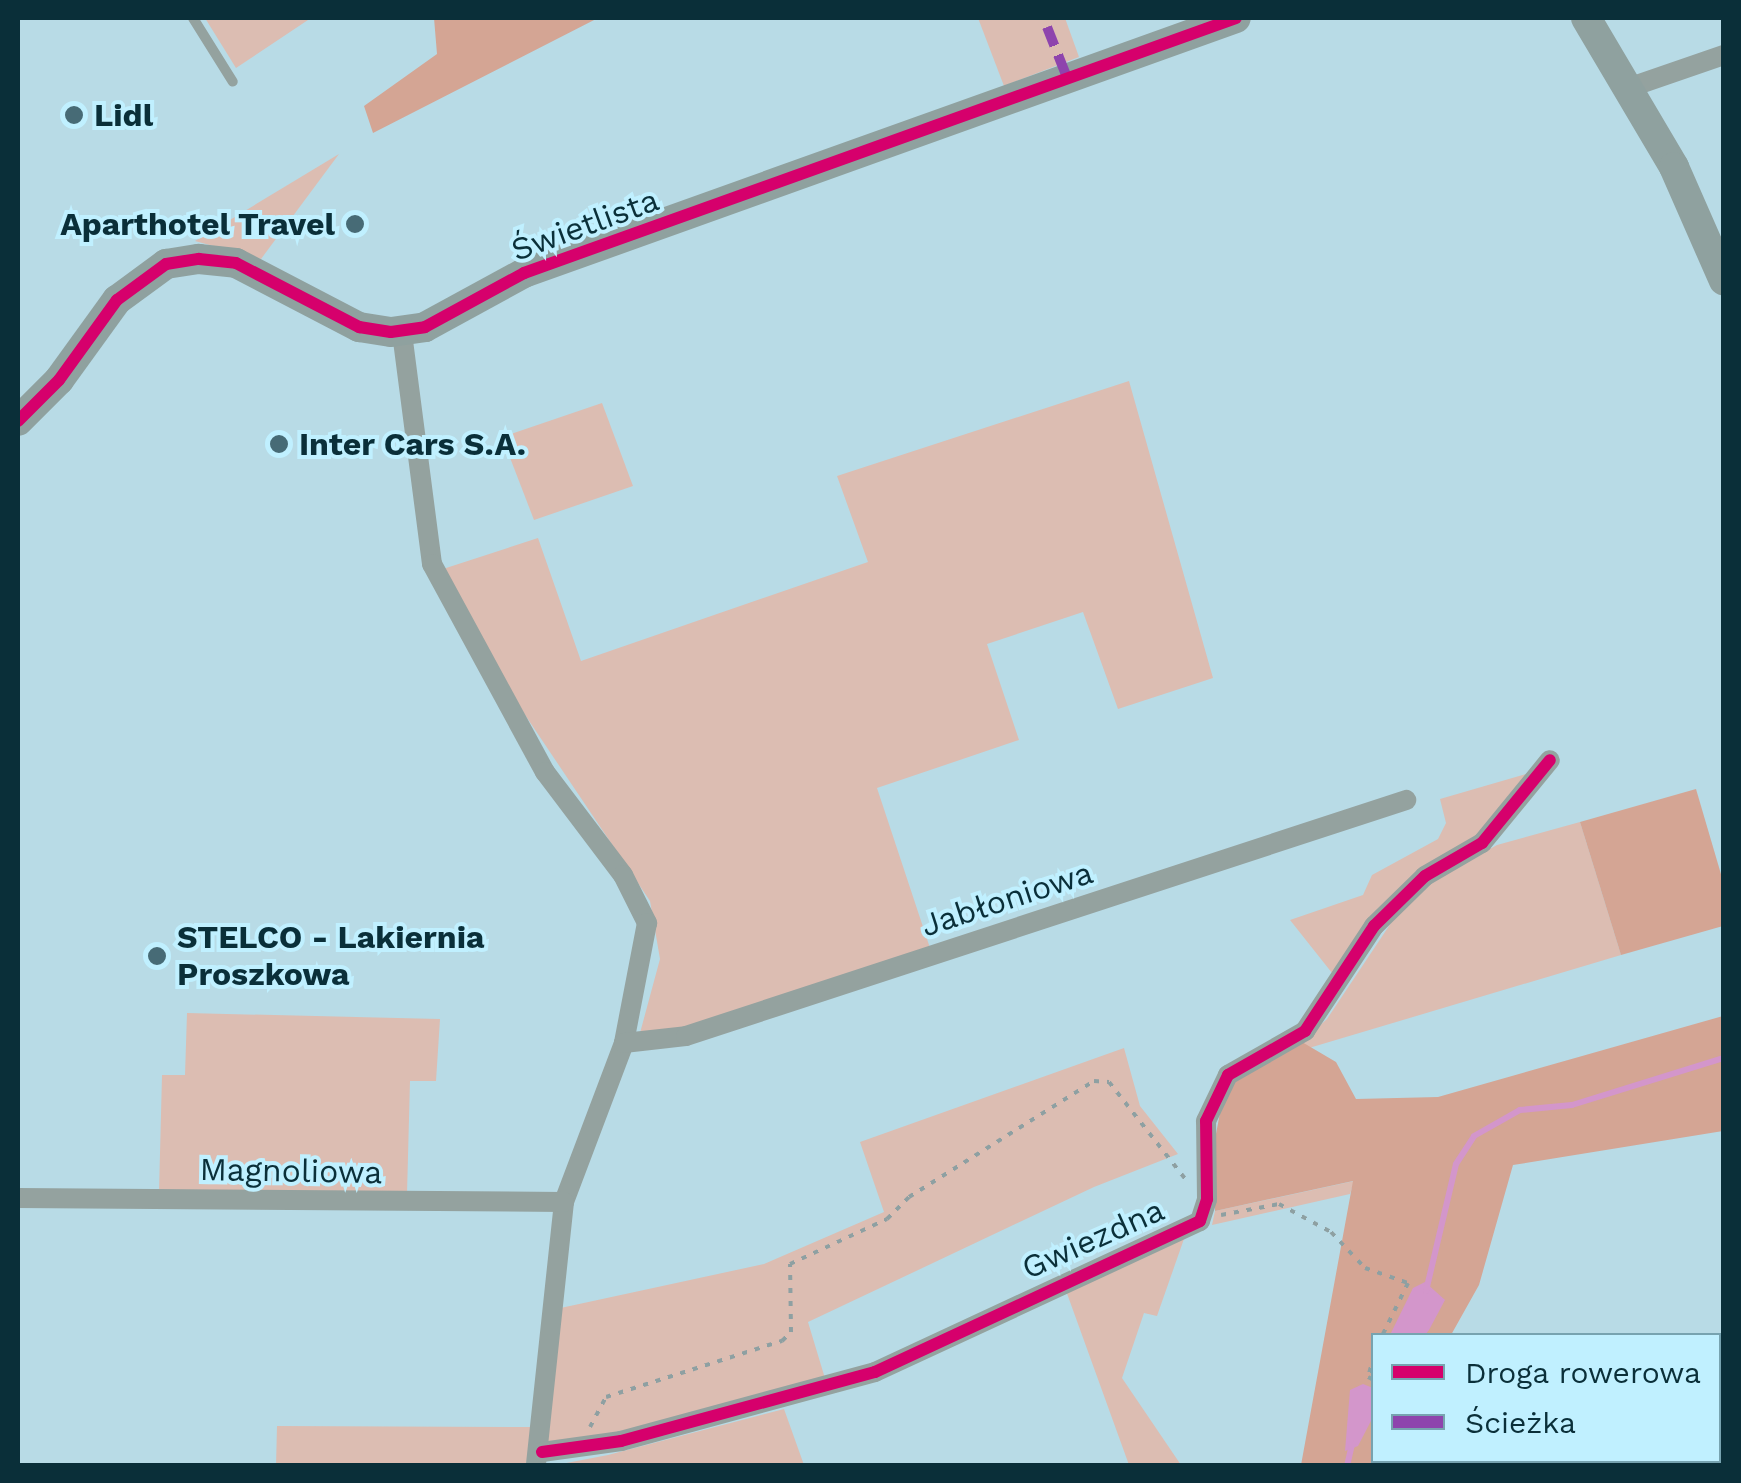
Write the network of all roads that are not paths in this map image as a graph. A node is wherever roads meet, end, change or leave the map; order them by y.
1 (192, 18) edge
2 (1236, 18) edge
3 (1586, 18) edge
4 (1724, 56) edge
5 (233, 82) dead end
6 (1628, 88) junction
7 (1724, 281) edge
8 (402, 332) junction
9 (18, 421) edge
10 (1550, 760) dead end
11 (1406, 800) dead end
12 (624, 1043) junction
13 (18, 1198) edge
14 (564, 1202) junction
15 (539, 1459) edge

1 - 5 lane
2 - 8 street, Świetlista
3 - 6 street
4 - 6 street
6 - 7 street
8 - 9 street, Świetlista
8 - 12 street
10 - 15 street, Gwiezdna
11 - 12 street, Jabłoniowa
12 - 14 street
13 - 14 street, Magnoliowa
14 - 15 street

